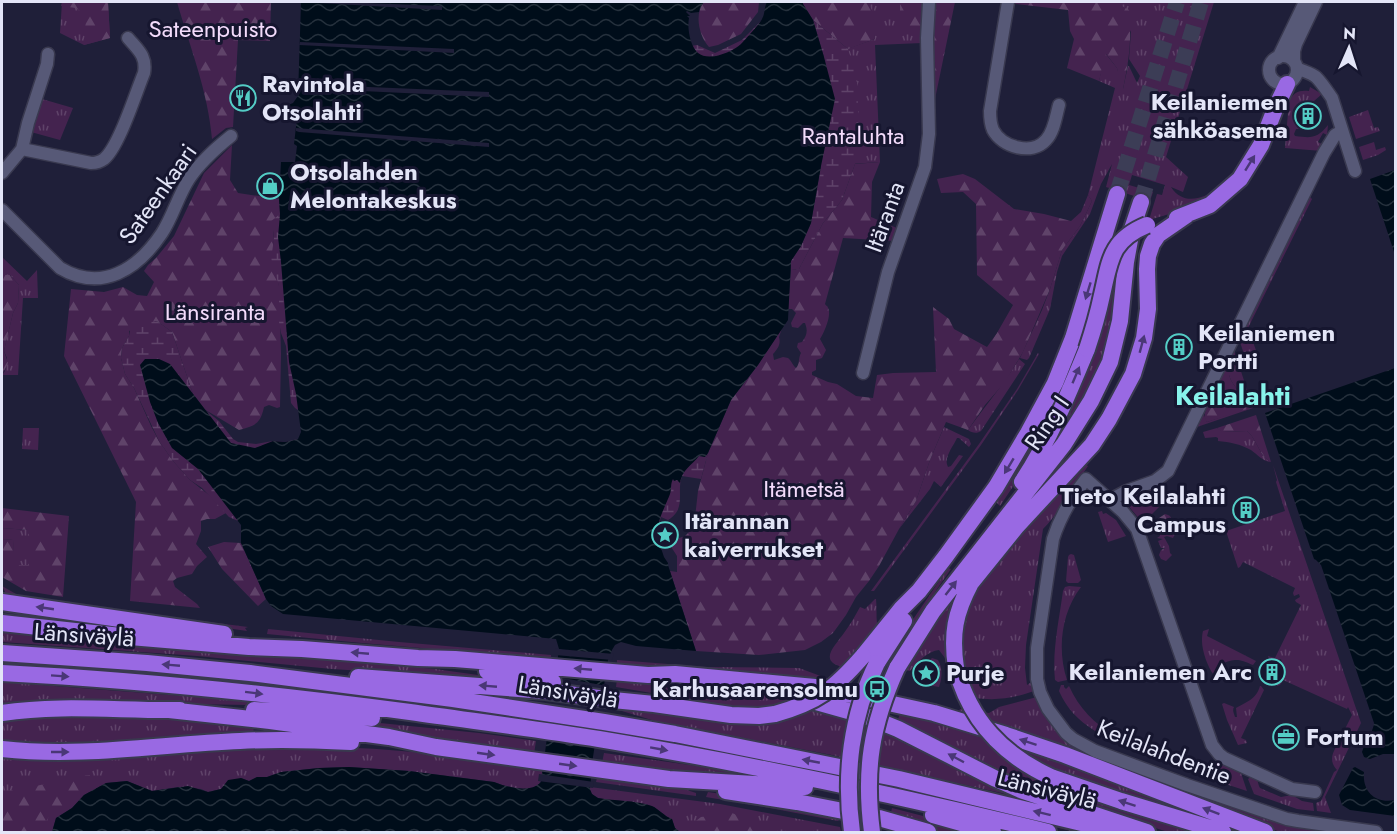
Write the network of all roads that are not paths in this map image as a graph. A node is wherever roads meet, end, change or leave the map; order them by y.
1 (928, 2) edge
2 (1008, 2) edge
3 (1305, 2) edge
4 (1316, 2) edge
5 (128, 38) dead end
6 (48, 54) dead end
7 (1278, 57) junction
8 (1295, 64) junction
9 (1288, 83) junction
10 (1319, 83) junction
11 (1059, 105) dead end
12 (1342, 131) junction
13 (231, 136) dead end
14 (22, 149) junction
15 (1355, 171) dead end
16 (2, 173) edge
17 (1117, 194) tunnel mouth
18 (1141, 202) tunnel mouth
19 (2, 210) edge
20 (1187, 215) junction
21 (1110, 362) junction
22 (863, 373) dead end
23 (1110, 500) junction
24 (1017, 503) junction
25 (1017, 526) junction
26 (2, 602) edge
27 (2, 622) edge
28 (302, 649) junction
29 (2, 654) edge
30 (870, 659) junction
31 (2, 673) edge
32 (250, 673) junction
33 (648, 675) junction
34 (548, 679) junction
35 (169, 710) junction
36 (2, 712) edge
37 (544, 730) junction
38 (436, 747) junction
39 (2, 749) edge
40 (669, 779) junction
41 (1315, 792) dead end
42 (852, 832) edge
43 (872, 832) edge
44 (928, 832) edge
45 (993, 832) edge
46 (1048, 832) edge
47 (1119, 832) edge
48 (1147, 832) edge
49 (1223, 832) edge
50 (1265, 832) edge
51 (1376, 832) edge

1 - 22 street, Itäranta
2 - 11 street
3 - 7 street
4 - 8 street
5 - 14 street
6 - 14 street
7 - 8 street
7 - 9 street
8 - 9 street
8 - 10 street
9 - 10 street
20 -> 9 highway
10 - 12 street
12 - 15 street
12 - 23 street
13 - 19 street, Sateenkaari
14 - 16 street
17 -> 30 highway, Ring I
18 - 21 highway, Ring I
24 -> 20 highway, bridge
25 -> 20 highway
21 - 24 highway, Ring I
21 - 25 highway
23 - 41 street
23 - 51 street, Keilalahdentie
43 -> 24 highway, Ring I, bridge
49 -> 25 highway, bridge
28 -> 26 highway
27 - 28 highway
34 -> 28 highway
32 -> 29 highway, Länsiväylä
30 - 34 highway, bridge
30 - 42 highway, bridge
31 -> 37 highway, Länsiväylä
34 -> 32 highway
47 -> 32 highway, Länsiväylä
33 -> 34 highway
48 -> 33 highway
50 -> 33 highway
35 - 36 highway
35 - 37 highway
35 - 38 highway
37 -> 46 highway, Länsiväylä
39 -> 38 highway
38 -> 40 highway
40 - 44 highway
40 - 45 highway

